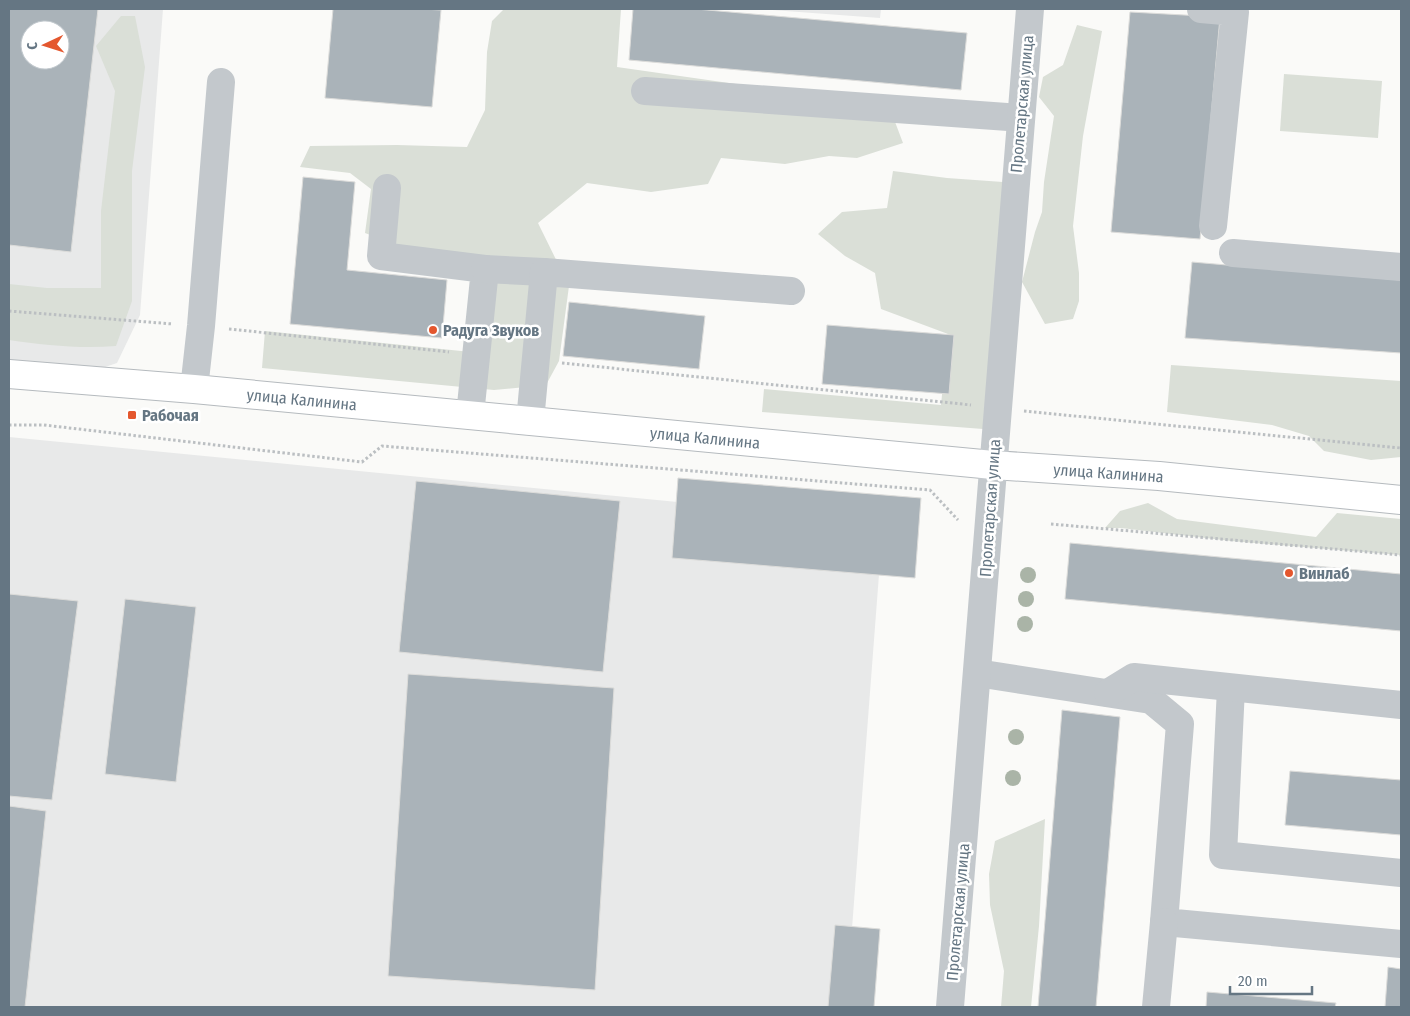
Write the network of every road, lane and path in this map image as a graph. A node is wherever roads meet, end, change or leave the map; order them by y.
1 (1030, 9) edge
2 (1201, 9) edge
3 (221, 82) dead end
4 (645, 91) dead end
5 (1020, 118) junction
6 (387, 188) dead end
7 (1213, 226) dead end
8 (1233, 253) dead end
9 (1401, 267) edge
10 (484, 269) junction
11 (544, 272) junction
12 (791, 291) dead end
13 (9, 311) edge
14 (201, 326) junction
15 (476, 355) junction
16 (535, 360) junction
17 (9, 374) edge
18 (194, 389) junction
19 (998, 408) junction
20 (470, 415) junction
21 (530, 421) junction
22 (9, 425) edge
23 (1401, 448) edge
24 (993, 466) junction
25 (1401, 500) edge
26 (958, 520) dead end
27 (1051, 524) dead end
28 (1401, 555) edge
29 (977, 673) junction
30 (1231, 688) junction
31 (1108, 693) junction
32 (1401, 705) edge
33 (1401, 873) edge
34 (1164, 922) junction
35 (1401, 944) edge
36 (950, 1007) edge
37 (1156, 1007) edge

1 - 5 street, Пролетарская улица
2 - 7 street
3 - 14 street
4 - 5 street
5 - 19 street, Пролетарская улица
6 - 10 street
8 - 9 street
10 - 11 street
10 - 15 street
11 - 12 street
11 - 16 street
13 - 14 path
14 - 15 path
14 - 18 street
15 - 20 street
16 - 19 path
16 - 21 street
17 - 18 main road, улица Калинина
18 - 20 main road, улица Калинина
19 - 23 path
19 - 24 street, Пролетарская улица
20 - 21 main road, улица Калинина
21 - 24 main road, улица Калинина
22 - 26 path
24 - 25 main road, улица Калинина
24 - 29 street, Пролетарская улица
27 - 28 path
29 - 31 street
29 - 36 street, Пролетарская улица
30 - 31 street
30 - 32 street
30 - 33 street
31 - 34 street
34 - 35 street
34 - 37 street

